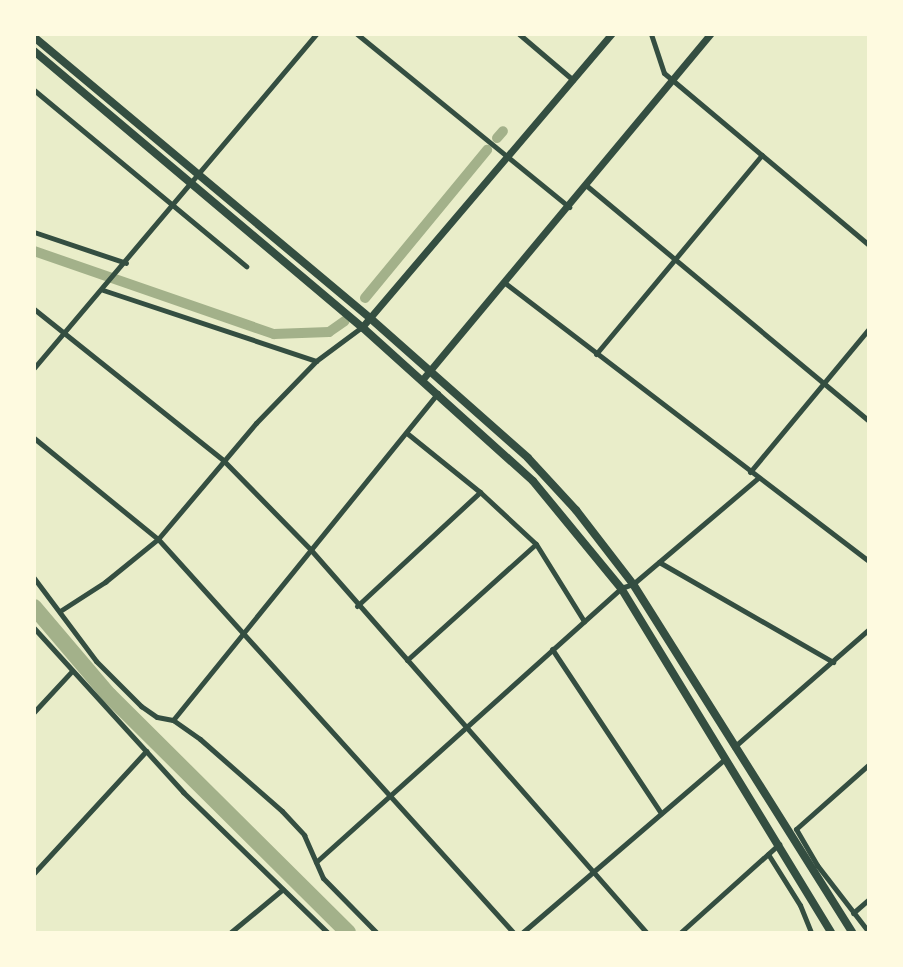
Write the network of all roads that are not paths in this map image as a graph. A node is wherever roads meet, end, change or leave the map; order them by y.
1 (316, 34) edge
2 (357, 34) edge
3 (519, 34) edge
4 (612, 34) edge
5 (651, 34) edge
6 (710, 34) edge
7 (34, 37) edge
8 (34, 51) edge
9 (573, 80) junction
10 (672, 80) junction
11 (34, 90) edge
12 (762, 155) junction
13 (507, 156) junction
14 (198, 175) junction
15 (192, 183) junction
16 (587, 186) junction
17 (171, 207) junction
18 (569, 207) junction
19 (34, 232) edge
20 (868, 244) edge
21 (675, 259) junction
22 (126, 263) junction
23 (246, 266) dead end
24 (505, 284) junction
25 (103, 290) junction
26 (34, 309) edge
27 (370, 318) junction
28 (362, 327) junction
29 (868, 330) edge
30 (64, 334) junction
31 (596, 354) junction
32 (316, 361) junction
33 (34, 368) edge
34 (430, 371) junction
35 (422, 380) junction
36 (825, 382) junction
37 (438, 393) junction
38 (868, 420) edge
39 (408, 434) junction
40 (34, 438) edge
41 (223, 460) junction
42 (750, 472) junction
43 (758, 478) junction
44 (480, 492) junction
45 (158, 539) junction
46 (536, 544) junction
47 (311, 550) junction
48 (868, 561) edge
49 (659, 562) junction
50 (34, 578) edge
51 (633, 584) junction
52 (621, 588) junction
53 (357, 606) junction
54 (60, 611) junction
55 (584, 621) junction
56 (35, 629) edge
57 (244, 630) junction
58 (868, 630) edge
59 (552, 649) junction
60 (407, 660) junction
61 (833, 662) junction
62 (71, 672) junction
63 (34, 712) edge
64 (173, 720) junction
65 (468, 727) junction
66 (734, 747) junction
67 (146, 751) junction
68 (728, 757) junction
69 (868, 765) edge
70 (392, 794) junction
71 (661, 813) junction
72 (796, 829) junction
73 (789, 835) junction
74 (779, 844) junction
75 (768, 854) junction
76 (315, 862) junction
77 (34, 873) edge
78 (594, 873) junction
79 (283, 889) junction
80 (868, 900) edge
81 (853, 913) junction
82 (868, 931) edge
83 (231, 933) edge
84 (327, 933) edge
85 (376, 933) edge
86 (513, 933) edge
87 (523, 933) edge
88 (646, 933) edge
89 (681, 933) edge
90 (811, 933) edge
91 (831, 933) edge
92 (852, 933) edge

1 - 14 street
2 - 13 street
3 - 9 street
4 - 9 street
5 - 10 street
6 - 10 street
7 - 14 main road
8 - 15 main road
9 - 13 street
10 - 12 street
10 - 16 street
11 - 17 street
12 - 20 street
12 - 21 street
13 - 18 street
13 - 27 street
14 - 15 street
14 - 27 main road
15 - 17 street
15 - 28 main road
16 - 18 street
16 - 21 street
17 - 22 street
17 - 23 street
18 - 24 street
19 - 22 street
21 - 31 street
21 - 36 street
22 - 25 street
24 - 31 street
24 - 34 street
25 - 30 street
25 - 32 street
26 - 30 street
27 - 28 street
27 - 34 main road
28 - 32 street
28 - 35 main road
29 - 36 street
30 - 33 street
30 - 41 street
31 - 42 street
32 - 41 street
34 - 35 street
34 - 51 main road
35 - 37 main road
36 - 38 street
36 - 42 street
37 - 39 street
37 - 52 main road
39 - 44 street
39 - 47 street
40 - 45 street
41 - 45 street
41 - 47 street
42 - 43 street
43 - 48 street
43 - 49 street
44 - 46 street
44 - 53 street
45 - 54 street
45 - 57 street
46 - 55 street
46 - 60 street
47 - 53 street
47 - 57 street
49 - 51 street
49 - 61 street
50 - 54 street
51 - 52 street
51 - 66 main road
52 - 55 street
52 - 68 main road
53 - 60 street
54 - 64 street
55 - 59 street
56 - 62 street
57 - 64 street
57 - 70 street
58 - 61 street
59 - 65 street
59 - 71 street
60 - 65 street
61 - 66 street
62 - 63 street
62 - 67 street
64 - 76 street
65 - 70 street
65 - 78 street
66 - 73 main road
67 - 77 street
67 - 79 street
68 - 71 street
68 - 74 main road
69 - 72 street
70 - 76 street
70 - 86 street
71 - 78 street
72 - 73 street
72 - 81 street
73 - 92 main road
74 - 75 street
74 - 91 main road
75 - 89 street
75 - 90 street
76 - 85 street
78 - 87 street
78 - 88 street
79 - 83 street
79 - 84 street
80 - 81 street
81 - 82 street

